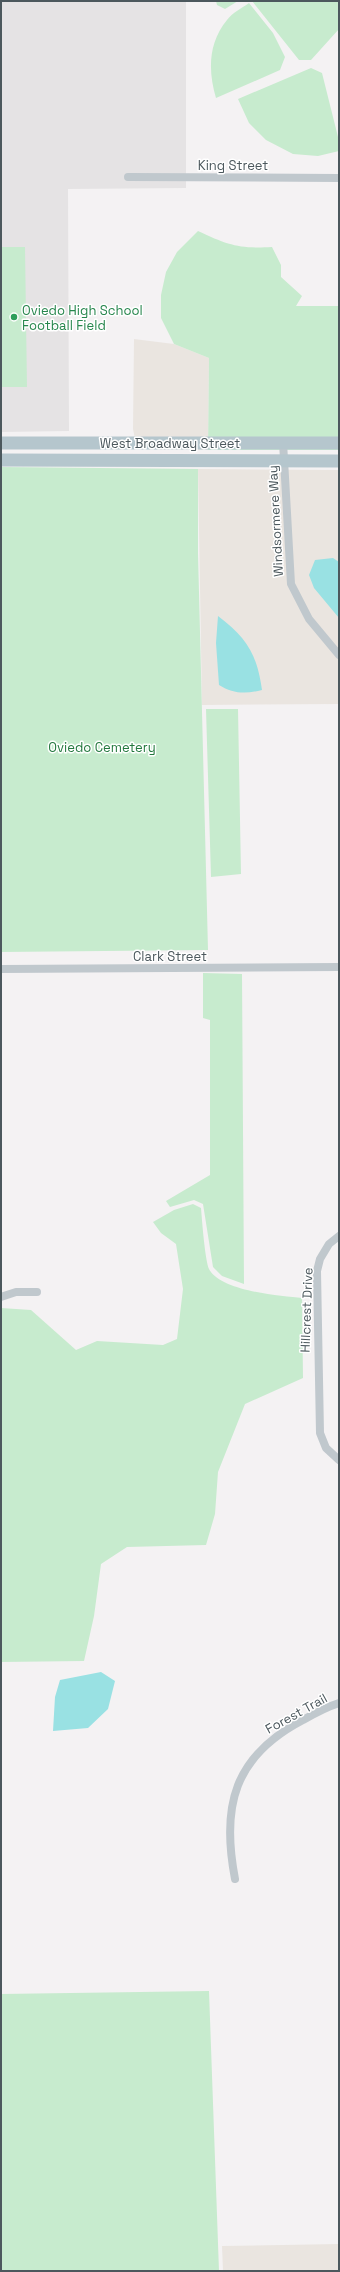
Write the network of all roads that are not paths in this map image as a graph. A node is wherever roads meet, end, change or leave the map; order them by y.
1 (128, 177) dead end
2 (339, 178) edge
3 (283, 442) junction
4 (1, 443) edge
5 (339, 443) edge
6 (1, 460) edge
7 (284, 460) junction
8 (339, 461) edge
9 (339, 655) edge
10 (339, 967) edge
11 (1, 969) edge
12 (339, 1236) edge
13 (37, 1292) dead end
14 (1, 1298) edge
15 (339, 1460) edge
16 (339, 1703) edge
17 (235, 1879) dead end

1 - 2 street, King Street
3 - 4 main road, West Broadway Street
3 - 5 main road, West Broadway Street
3 - 7 street, Windsormere Way
6 - 7 main road, West Broadway Street
7 - 8 main road, West Broadway Street
7 - 9 street, Windsormere Way
10 - 11 street, Clark Street
12 - 15 street, Hillcrest Drive
13 - 14 street
16 - 17 street, Forest Trail

